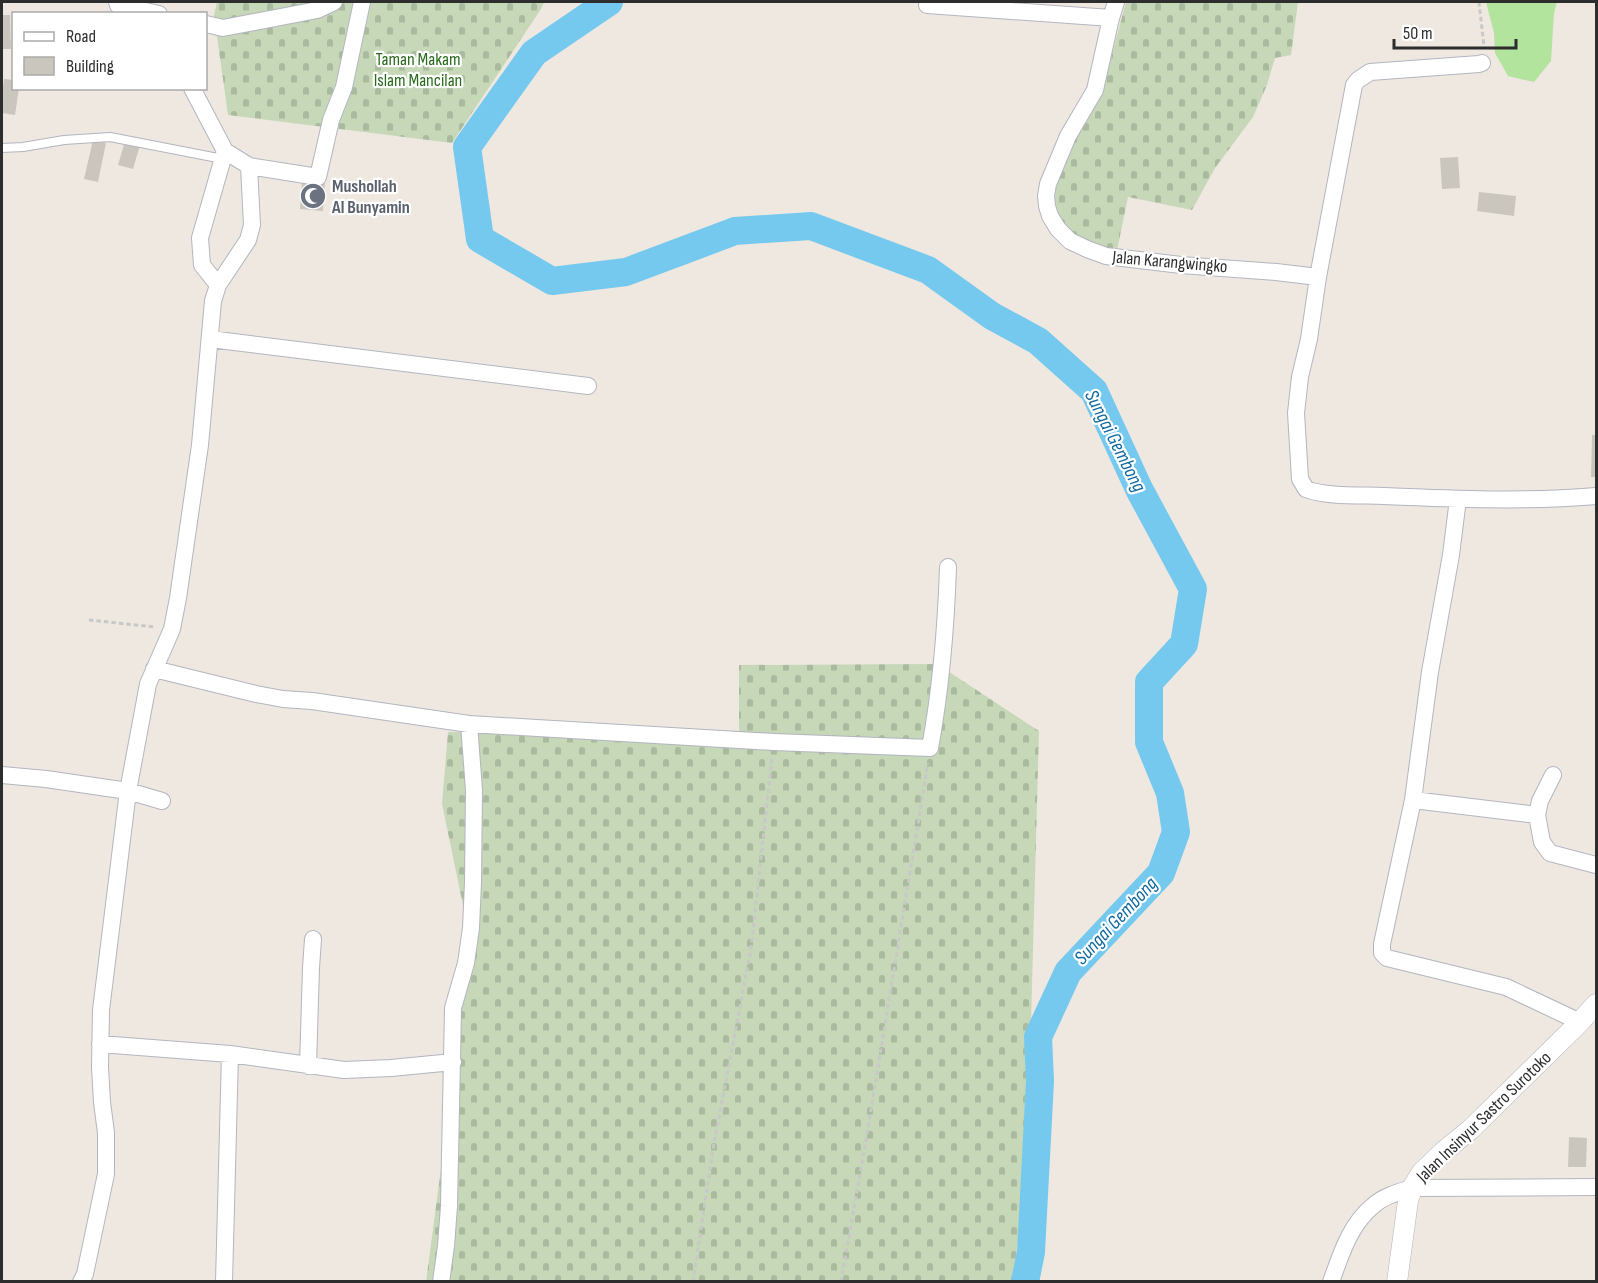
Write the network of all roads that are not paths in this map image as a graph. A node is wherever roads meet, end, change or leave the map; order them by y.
1 (334, 2) edge
2 (362, 2) edge
3 (1116, 2) edge
4 (117, 3) edge
5 (927, 5) dead end
6 (150, 12) edge
7 (1111, 18) junction
8 (207, 24) edge
9 (1482, 63) road end
10 (193, 90) edge
11 (2, 148) edge
12 (224, 155) junction
13 (249, 166) junction
14 (1318, 277) junction
15 (218, 285) junction
16 (210, 339) junction
17 (588, 386) dead end
18 (1596, 496) edge
19 (1458, 499) junction
20 (948, 567) dead end
21 (153, 669) junction
22 (469, 724) junction
23 (2, 775) edge
24 (1553, 775) dead end
25 (128, 790) junction
26 (1413, 800) junction
27 (162, 801) dead end
28 (1537, 815) junction
29 (1596, 865) edge
30 (314, 939) dead end
31 (1596, 1004) edge
32 (1580, 1022) junction
33 (100, 1044) junction
34 (230, 1054) junction
35 (453, 1062) junction
36 (308, 1066) junction
37 (1596, 1186) edge
38 (1412, 1188) junction
39 (81, 1281) edge
40 (224, 1281) edge
41 (441, 1281) edge
42 (1331, 1281) edge
43 (1397, 1281) edge

1 - 8 street
2 - 13 street
3 - 7 street, Jalan Karangwingko
4 - 6 street
5 - 7 street
7 - 14 street, Jalan Karangwingko
9 - 14 street
10 - 12 street
11 - 12 lane
12 - 13 street
12 - 15 street
13 - 15 street
14 - 19 street
15 - 16 street
16 - 17 street
16 - 21 street
18 - 19 street
19 - 26 street
20 - 22 street
21 - 22 street
21 - 25 street
22 - 35 street
23 - 25 street
24 - 28 street
25 - 27 street
25 - 33 street
26 - 28 street
26 - 32 street
28 - 29 street
30 - 36 street
31 - 32 street, Jalan Insinyur Sastro Surotoko
32 - 38 street, Jalan Insinyur Sastro Surotoko
33 - 34 street
33 - 39 street
34 - 36 street
34 - 40 street
35 - 36 street
35 - 41 street
37 - 38 street
38 - 42 street
38 - 43 street, Jalan Insinyur Sastro Surotoko

